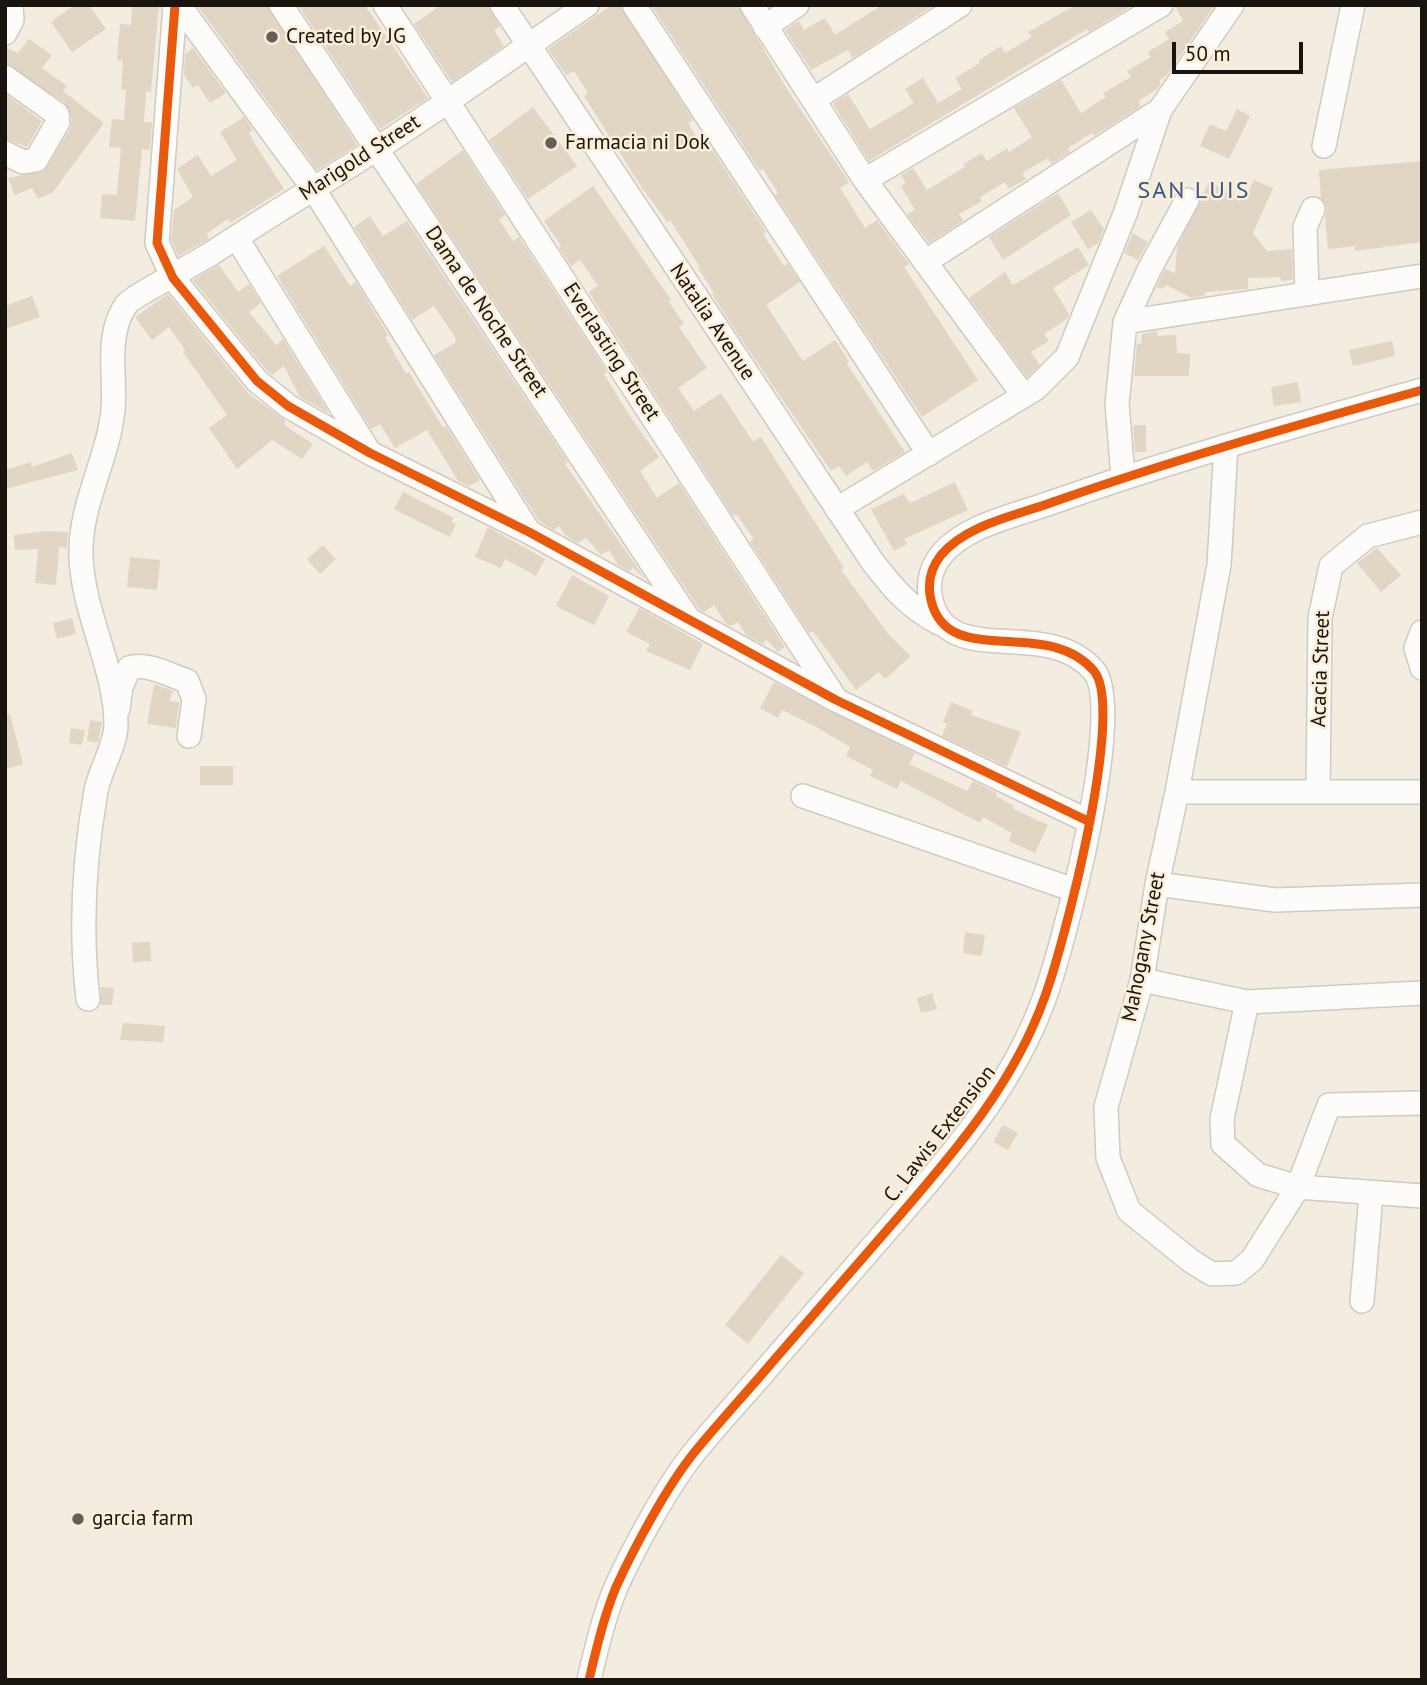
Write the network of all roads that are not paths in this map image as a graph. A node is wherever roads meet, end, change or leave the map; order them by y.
1 (10, 5) edge
2 (177, 5) edge
3 (281, 5) edge
4 (385, 5) edge
5 (502, 5) edge
6 (587, 5) edge
7 (634, 5) edge
8 (752, 5) edge
9 (797, 5) edge
10 (960, 5) edge
11 (1161, 5) edge
12 (1232, 5) edge
13 (1353, 5) edge
14 (765, 27) junction
15 (5, 33) edge
16 (528, 45) junction
17 (5, 77) edge
18 (813, 100) junction
19 (449, 101) junction
20 (1160, 110) junction
21 (1324, 146) dead end
22 (377, 148) junction
23 (5, 153) edge
24 (865, 180) junction
25 (313, 188) junction
26 (1187, 200) dead end
27 (1313, 209) dead end
28 (236, 237) junction
29 (925, 262) junction
30 (1422, 276) edge
31 (173, 278) junction
32 (1307, 294) junction
33 (1125, 323) junction
34 (1422, 390) edge
35 (1024, 397) junction
36 (1226, 446) junction
37 (370, 453) junction
38 (929, 454) junction
39 (1123, 477) junction
40 (837, 509) junction
41 (1422, 522) edge
42 (529, 532) junction
43 (690, 620) junction
44 (939, 623) junction
45 (1422, 632) edge
46 (1422, 668) edge
47 (836, 700) junction
48 (116, 726) junction
49 (189, 736) dead end
50 (1177, 792) junction
51 (1318, 792) junction
52 (1422, 792) edge
53 (803, 796) dead end
54 (1090, 821) junction
55 (1157, 884) junction
56 (1074, 890) junction
57 (1422, 895) edge
58 (1142, 980) junction
59 (1422, 993) edge
60 (88, 999) dead end
61 (1247, 1002) junction
62 (1422, 1103) edge
63 (1298, 1187) junction
64 (1371, 1195) junction
65 (1422, 1196) edge
66 (1362, 1301) dead end
67 (589, 1680) edge

1 - 15 street
2 - 25 street
2 - 31 street
3 - 22 street, Dama de Noche Street
4 - 19 street, Everlasting Street
5 - 16 street, Natalia Avenue
6 - 16 street, Marigold Street
7 - 38 street
8 - 14 street
9 - 14 street
10 - 18 street
11 - 24 street
12 - 20 street
13 - 21 street
14 - 18 street
16 - 19 street, Marigold Street
16 - 40 street, Natalia Avenue
17 - 23 street
18 - 24 street
19 - 22 street, Marigold Street
19 - 47 street, Everlasting Street
20 - 29 street
20 - 35 street
22 - 25 street, Marigold Street
22 - 43 street, Dama de Noche Street
24 - 29 street
25 - 28 street, Marigold Street
25 - 42 street
26 - 33 street
27 - 32 street
28 - 31 street, Marigold Street
28 - 37 street
29 - 35 street
30 - 32 street
31 - 37 street
31 - 48 street, Marigold Street
32 - 33 street
33 - 39 street
34 - 36 street
35 - 38 street
36 - 39 street
36 - 50 street, Mahogany Street
37 - 42 street
38 - 40 street
39 - 44 street
40 - 44 street, Natalia Avenue
41 - 51 street, Acacia Street
42 - 43 street
43 - 47 street
44 - 54 street, C. Lawis Extension
45 - 46 street
47 - 54 street
48 - 49 street
48 - 60 street
50 - 51 street
50 - 55 street, Mahogany Street
51 - 52 street
53 - 56 street
54 - 56 street, C. Lawis Extension
55 - 57 street
55 - 58 street, Mahogany Street
56 - 67 street, C. Lawis Extension
58 - 61 street
58 - 63 street, Mahogany Street
59 - 61 street
61 - 63 street
62 - 63 street
63 - 64 street
64 - 65 street
64 - 66 street

